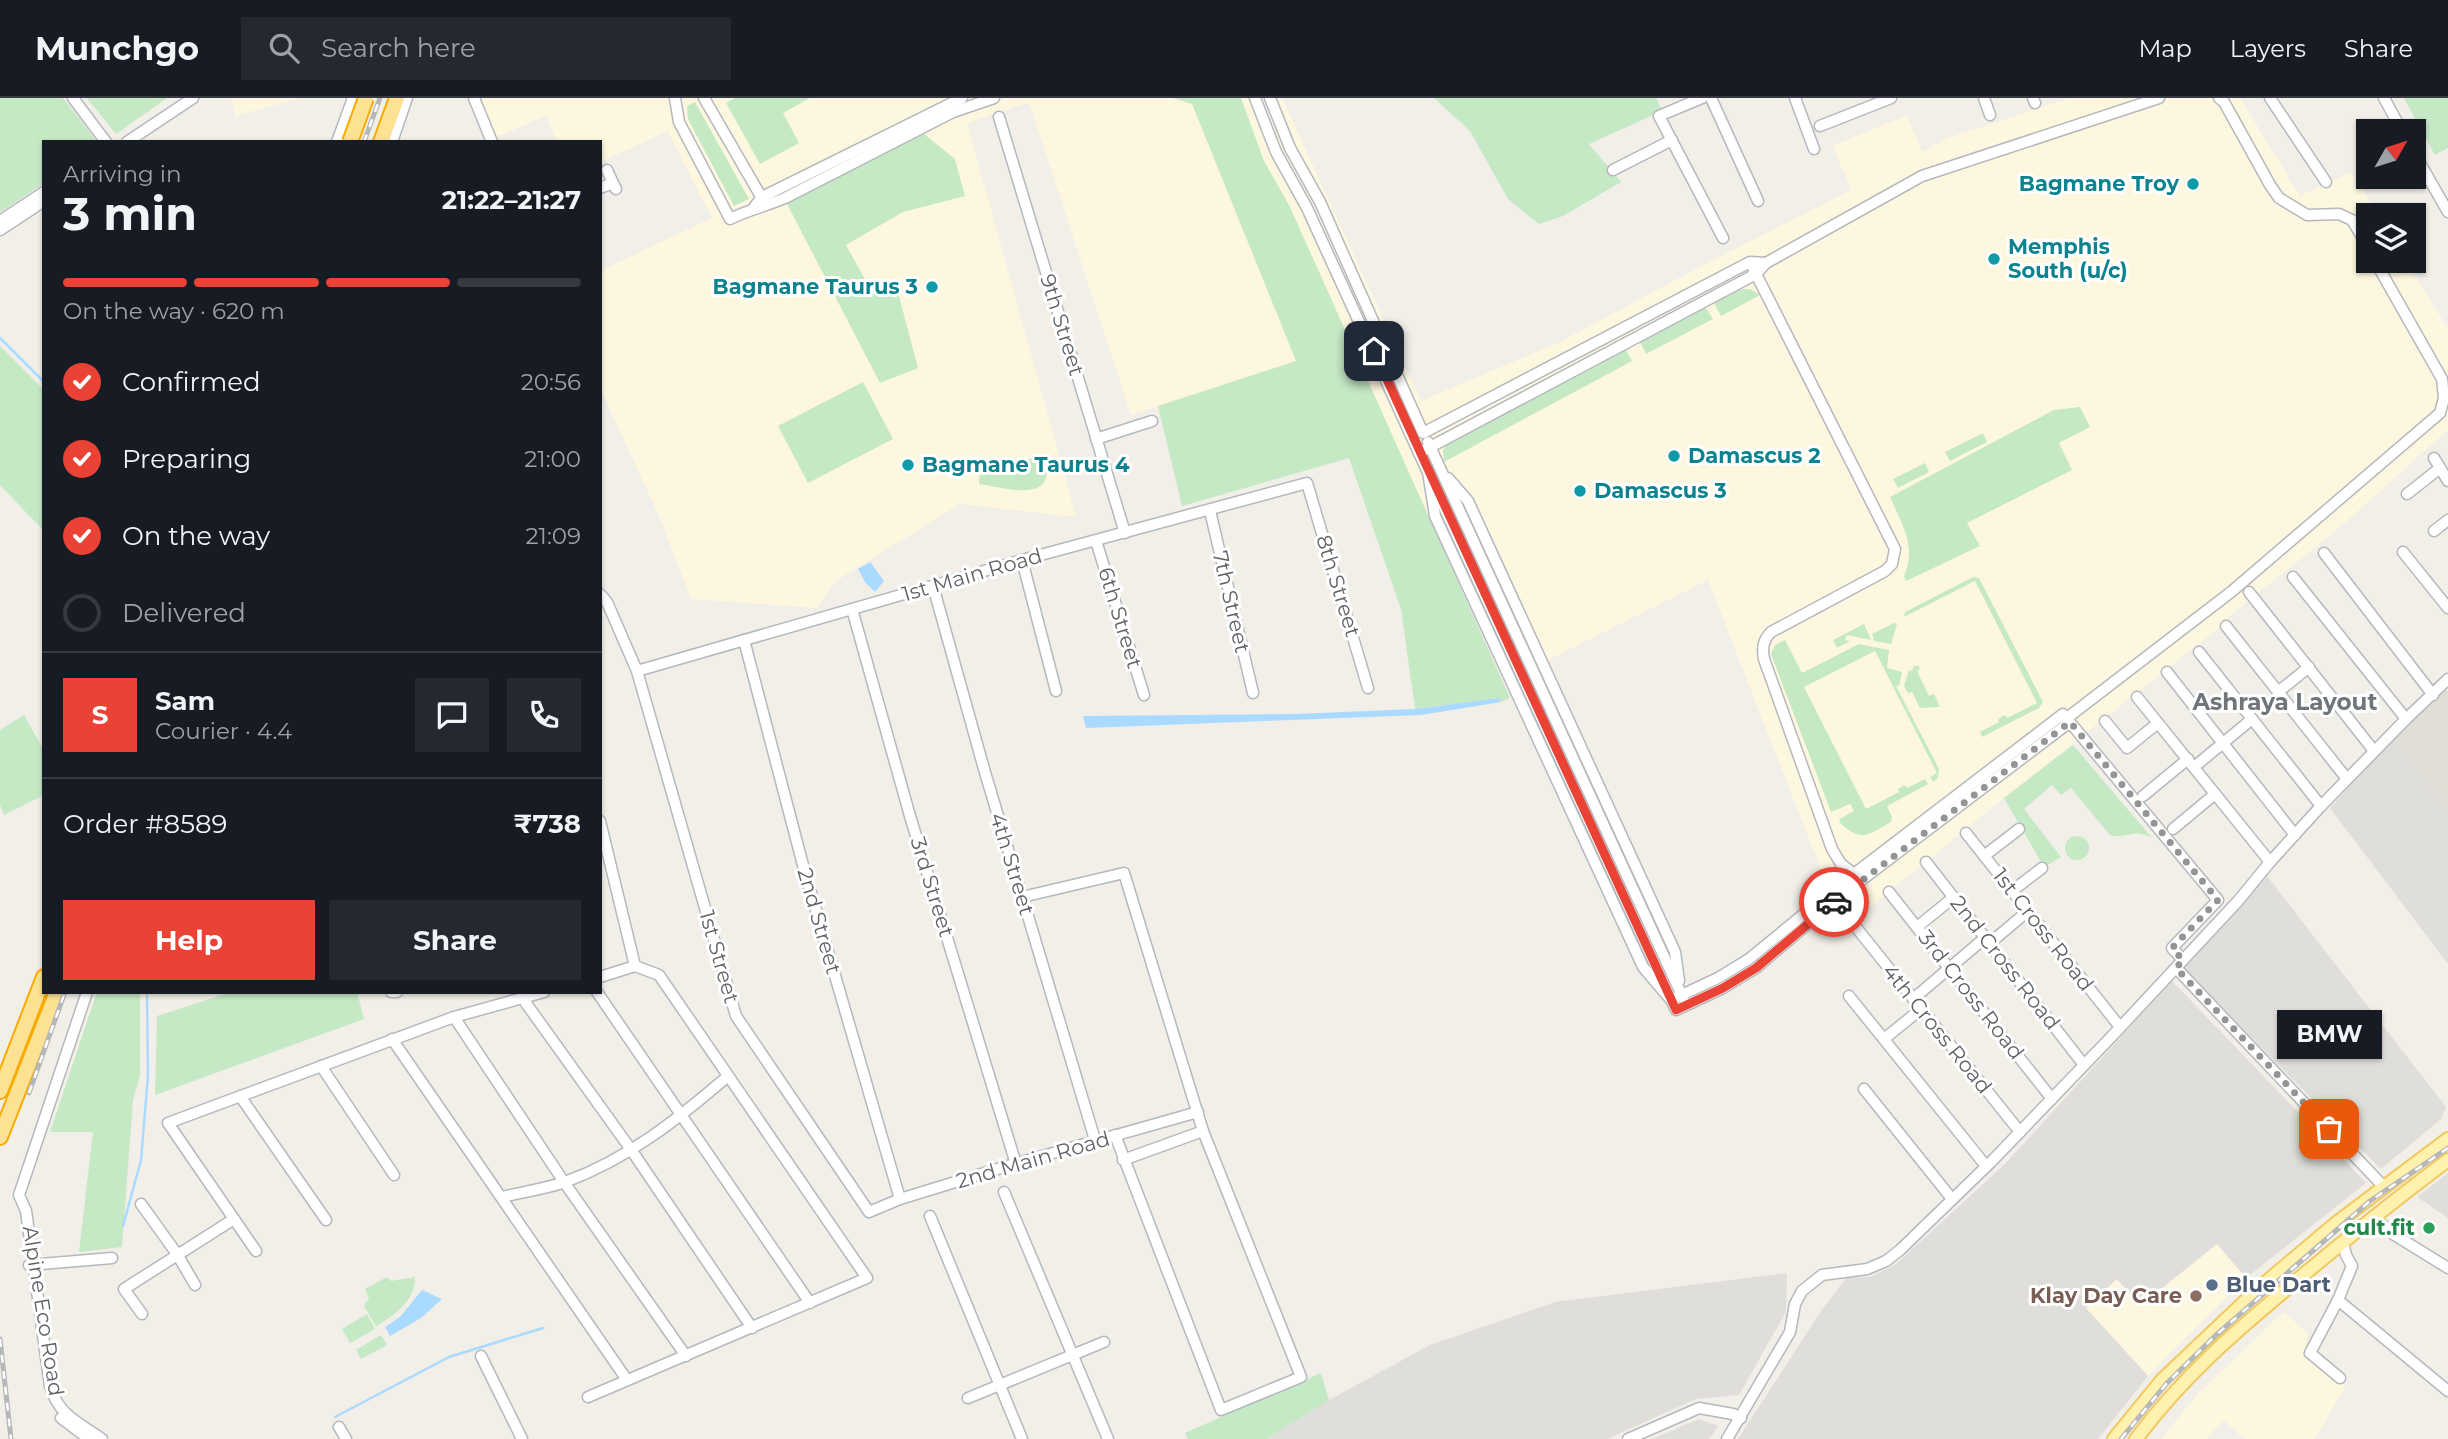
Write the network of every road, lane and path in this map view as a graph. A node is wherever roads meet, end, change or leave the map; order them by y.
1 (73, 98) edge
2 (193, 98) edge
3 (354, 98) edge
4 (366, 98) edge
5 (397, 98) edge
6 (407, 98) edge
7 (474, 98) edge
8 (675, 98) edge
9 (704, 98) edge
10 (962, 98) edge
11 (994, 98) edge
12 (1255, 98) edge
13 (1270, 98) edge
14 (1702, 98) edge
15 (1711, 98) edge
16 (1795, 98) edge
17 (1891, 98) edge
18 (1984, 98) edge
19 (2159, 98) edge
20 (2219, 98) edge
21 (2270, 98) edge
22 (2384, 98) edge
23 (1990, 115) dead end
24 (999, 117) dead end
25 (2395, 119) edge
26 (1820, 126) dead end
27 (1672, 139) junction
28 (104, 140) edge
29 (130, 140) edge
30 (344, 140) edge
31 (345, 140) edge
32 (382, 140) edge
33 (393, 140) edge
34 (491, 140) edge
35 (1814, 149) dead end
36 (607, 170) dead end
37 (1613, 170) dead end
38 (2426, 174) edge
39 (2326, 183) dead end
40 (602, 188) edge
41 (42, 193) edge
42 (1758, 201) dead end
43 (42, 202) edge
44 (761, 203) junction
45 (2448, 212) edge
46 (0, 220) edge
47 (2356, 227) edge
48 (0, 230) edge
49 (1723, 238) dead end
50 (1750, 262) junction
51 (1766, 263) junction
52 (2382, 273) edge
53 (1756, 274) junction
54 (1152, 421) dead end
55 (1418, 435) junction
56 (1096, 439) junction
57 (1430, 447) junction
58 (1419, 453) junction
59 (2434, 458) dead end
60 (1439, 467) junction
61 (2440, 468) junction
62 (1428, 472) junction
63 (2448, 481) edge
64 (1307, 483) joint
65 (2407, 494) dead end
66 (1210, 511) junction
67 (2448, 520) edge
68 (2434, 531) dead end
69 (1125, 533) junction
70 (1097, 541) junction
71 (2403, 552) dead end
72 (2324, 553) dead end
73 (1022, 560) junction
74 (2293, 577) dead end
75 (933, 586) junction
76 (2249, 592) dead end
77 (602, 596) edge
78 (2448, 608) edge
79 (852, 609) junction
80 (2226, 626) dead end
81 (744, 640) junction
82 (2199, 652) dead end
83 (2309, 667) junction
84 (638, 671) junction
85 (2166, 671) dead end
86 (2448, 679) edge
87 (1368, 688) dead end
88 (1056, 691) dead end
89 (2278, 692) junction
90 (1253, 693) dead end
91 (1144, 695) dead end
92 (2433, 695) junction
93 (2137, 696) dead end
94 (2067, 718) junction
95 (2252, 719) junction
96 (2406, 719) junction
97 (2105, 721) dead end
98 (2158, 723) junction
99 (2222, 743) junction
100 (2374, 751) junction
101 (2191, 763) junction
102 (2347, 779) junction
103 (2216, 794) junction
104 (2143, 796) dead end
105 (2321, 806) junction
106 (602, 829) edge
107 (2019, 829) dead end
108 (2173, 829) dead end
109 (1966, 833) dead end
110 (2295, 835) junction
111 (1984, 856) junction
112 (1926, 862) dead end
113 (2270, 862) junction
114 (2042, 868) dead end
115 (1854, 874) junction
116 (2012, 891) junction
117 (1889, 892) dead end
118 (1022, 897) junction
119 (1954, 897) junction
120 (2028, 911) junction
121 (1855, 926) dead end
122 (1917, 927) junction
123 (1988, 940) junction
124 (2179, 964) junction
125 (635, 966) junction
126 (1949, 968) junction
127 (602, 976) edge
128 (42, 981) edge
129 (56, 994) edge
130 (86, 994) edge
131 (538, 994) edge
132 (598, 994) edge
133 (1682, 995) junction
134 (1849, 996) dead end
135 (523, 999) junction
136 (1913, 999) junction
137 (1671, 1000) junction
138 (1686, 1006) junction
139 (1921, 1009) junction
140 (454, 1017) junction
141 (2120, 1027) junction
142 (392, 1039) junction
143 (1884, 1040) junction
144 (2084, 1065) junction
145 (321, 1066) junction
146 (728, 1076) junction
147 (1864, 1089) dead end
148 (0, 1091) edge
149 (240, 1096) junction
150 (2052, 1098) junction
151 (1198, 1112) junction
152 (681, 1116) junction
153 (1203, 1131) junction
154 (2020, 1132) junction
155 (1115, 1135) junction
156 (0, 1137) edge
157 (2448, 1139) edge
158 (1095, 1140) junction
159 (632, 1151) junction
160 (1123, 1160) junction
161 (2448, 1160) edge
162 (1017, 1164) junction
163 (1986, 1166) junction
164 (394, 1175) dead end
165 (564, 1182) junction
166 (2384, 1187) junction
167 (1004, 1192) dead end
168 (502, 1197) junction
169 (900, 1199) junction
170 (1952, 1199) junction
171 (141, 1204) dead end
172 (869, 1212) joint
173 (930, 1216) dead end
174 (2374, 1217) junction
175 (234, 1219) junction
176 (326, 1220) dead end
177 (2343, 1242) junction
178 (256, 1251) dead end
179 (177, 1254) junction
180 (112, 1258) dead end
181 (31, 1265) junction
182 (2448, 1268) edge
183 (195, 1285) dead end
184 (2338, 1300) junction
185 (810, 1303) junction
186 (142, 1314) dead end
187 (752, 1328) junction
188 (1104, 1342) dead end
189 (1072, 1355) junction
190 (481, 1356) dead end
191 (686, 1356) junction
192 (2340, 1378) dead end
193 (627, 1380) junction
194 (1000, 1385) junction
195 (2448, 1391) edge
196 (589, 1397) dead end
197 (968, 1398) dead end
198 (1741, 1418) junction
199 (338, 1427) dead end
200 (89, 1439) edge
201 (102, 1439) edge
202 (346, 1439) edge
203 (522, 1439) edge
204 (1022, 1439) edge
205 (1108, 1439) edge
206 (1628, 1439) edge
207 (1727, 1439) edge
208 (2114, 1439) edge
209 (2136, 1439) edge

1 - 28 street
2 - 29 street
3 - 30 street
4 - 31 highway, bridge
5 - 32 highway
6 - 33 street
7 - 34 street
8 - 44 street
9 - 44 street
10 - 44 street
11 - 44 street
12 - 55 street
13 - 55 street
14 - 27 street
15 - 42 street
16 - 35 street
17 - 26 street
18 - 23 street
19 - 51 street
20 - 47 street
21 - 39 street
22 - 25 street
24 - 56 street, 9th Street
27 - 37 street
27 - 49 street
36 - 40 street
38 - 45 street
41 - 46 street
43 - 48 street
50 - 51 street
50 - 53 street
50 - 55 street
51 - 53 street
52 - 94 street
53 - 57 street
53 - 115 street
54 - 56 street
55 - 57 street
55 - 58 street
56 - 69 street, 9th Street
57 - 58 street
57 - 60 street
58 - 62 street
59 - 61 street
60 - 133 street
60 - 133 street
61 - 63 street
61 - 65 street
62 - 137 street
62 - 137 street
64 - 66 street, 1st Main Road
64 - 87 street, 8th Street
66 - 69 street, 1st Main Road
66 - 90 street, 7th Street
67 - 68 street
69 - 70 street, 1st Main Road
70 - 73 street, 1st Main Road
70 - 91 street, 6th Street
71 - 78 street
72 - 92 street
73 - 75 street, 1st Main Road
73 - 88 street
74 - 96 street
75 - 79 street, 1st Main Road
75 - 118 street, 4th Street
76 - 83 street
77 - 84 street, 1st Street
79 - 81 street, 1st Main Road
79 - 162 street, 3rd Street
80 - 89 street
81 - 84 street, 1st Main Road
81 - 169 street, 2nd Street
82 - 95 street
83 - 89 street
83 - 100 street
84 - 172 street, 1st Street
85 - 99 street
86 - 92 street
89 - 102 street
92 - 96 street
93 - 98 street
94 - 115 street
94 - 124 street
94 - 138 street
95 - 99 street
95 - 105 street
96 - 100 street
97 - 98 street
98 - 101 street
99 - 101 street
99 - 110 street
100 - 102 street
101 - 103 street
101 - 104 street
102 - 105 street
103 - 108 street
103 - 113 street
105 - 110 street
106 - 125 street
107 - 111 street
109 - 111 street, 1st Cross Road
110 - 113 street
111 - 116 street, 1st Cross Road
112 - 119 street, 2nd Cross Road
113 - 124 street
114 - 116 street
115 - 133 street
116 - 120 street, 1st Cross Road
117 - 122 street, 3rd Cross Road
118 - 151 street
118 - 158 street, 4th Street
119 - 122 street
119 - 123 street, 2nd Cross Road
120 - 123 street
120 - 141 street, 1st Cross Road
121 - 136 street, 4th Cross Road
122 - 126 street, 3rd Cross Road
123 - 126 street
123 - 144 street, 2nd Cross Road
124 - 141 street
124 - 166 street
125 - 127 street
125 - 146 street
126 - 136 street
126 - 150 street, 3rd Cross Road
128 - 148 highway
129 - 156 highway
130 - 181 street, Alpine Eco Road
131 - 135 street
132 - 152 street
133 - 137 street
133 - 138 street
134 - 143 street
135 - 140 street
135 - 159 street
136 - 139 street, 4th Cross Road
137 - 138 street
139 - 143 street
139 - 154 street, 4th Cross Road
140 - 142 street
140 - 165 street
141 - 144 street
142 - 145 street
142 - 168 street
143 - 163 street
144 - 150 street
145 - 149 street
145 - 164 street
146 - 152 street
146 - 185 street
147 - 170 street
149 - 175 street
149 - 176 street
150 - 154 street
151 - 153 street
151 - 155 street, 2nd Main Road
152 - 159 street
152 - 185 street
153 - 160 street
153 - 160 street
154 - 163 street
155 - 158 street, 2nd Main Road
155 - 160 street
157 - 166 main road
158 - 162 street, 2nd Main Road
159 - 165 street
159 - 187 street
161 - 174 main road
162 - 169 street, 2nd Main Road
163 - 170 street
165 - 168 street
165 - 191 street
166 - 208 main road
167 - 189 street
168 - 193 street
169 - 172 street, 2nd Main Road
170 - 198 street
171 - 179 street
173 - 194 street
174 - 177 main road
174 - 182 street
175 - 178 street
175 - 179 street
177 - 184 street
177 - 209 main road
179 - 183 street
179 - 186 street
180 - 181 street
181 - 200 street, Alpine Eco Road
181 - 201 street, Alpine Eco Road
184 - 192 street
184 - 195 street
185 - 187 street
187 - 191 street
188 - 189 street
189 - 194 street
189 - 205 street
190 - 203 street
191 - 193 street
193 - 196 street
194 - 197 street
194 - 204 street
198 - 206 street
198 - 207 street
199 - 202 street

